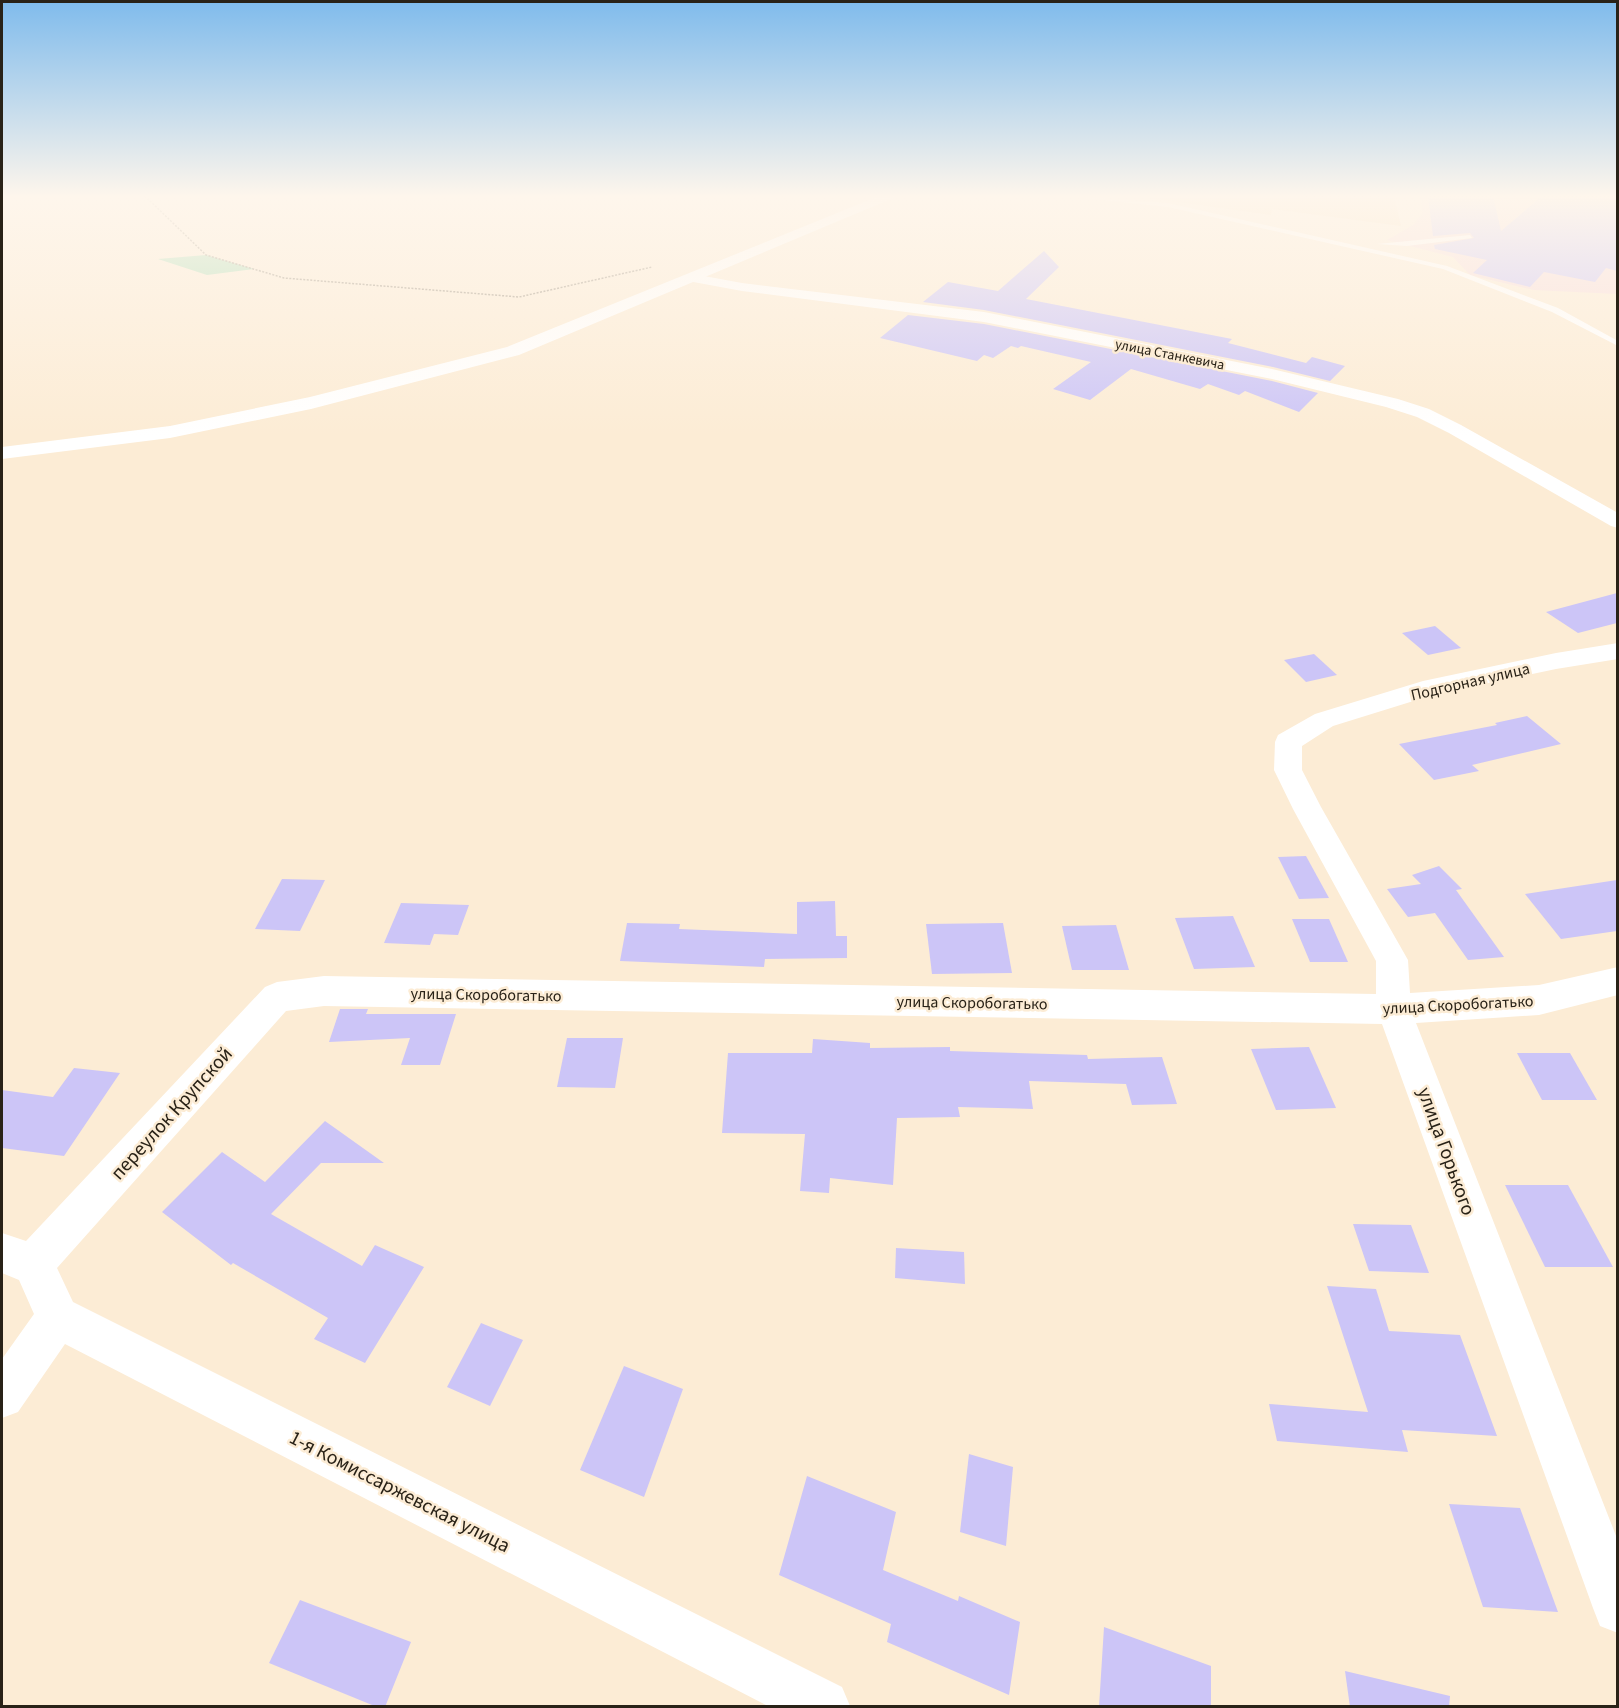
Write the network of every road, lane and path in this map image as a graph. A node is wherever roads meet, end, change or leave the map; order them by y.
1 (276, 276) edge
2 (613, 276) edge
3 (700, 276) edge
4 (1467, 276) edge
5 (693, 279) junction
6 (1617, 344) edge
7 (2, 453) edge
8 (1617, 522) edge
9 (1617, 651) edge
10 (1324, 720) joint
11 (1617, 981) edge
12 (324, 991) joint
13 (1394, 1009) junction
14 (17, 1259) edge
15 (58, 1317) junction
16 (2, 1396) edge
17 (1617, 1608) edge
18 (823, 1707) edge

1 - 2 path
3 - 5 main road
4 - 6 lane
5 - 7 main road
5 - 8 street, улица Станкевича
9 - 10 street, Подгорная улица
10 - 13 street, улица Горького
11 - 13 street, улица Скоробогатько
12 - 13 street, улица Скоробогатько
12 - 14 street, переулок Крупской
13 - 17 street, улица Горького
14 - 15 street
15 - 16 street
15 - 18 street, 1-я Комиссаржевская улица

